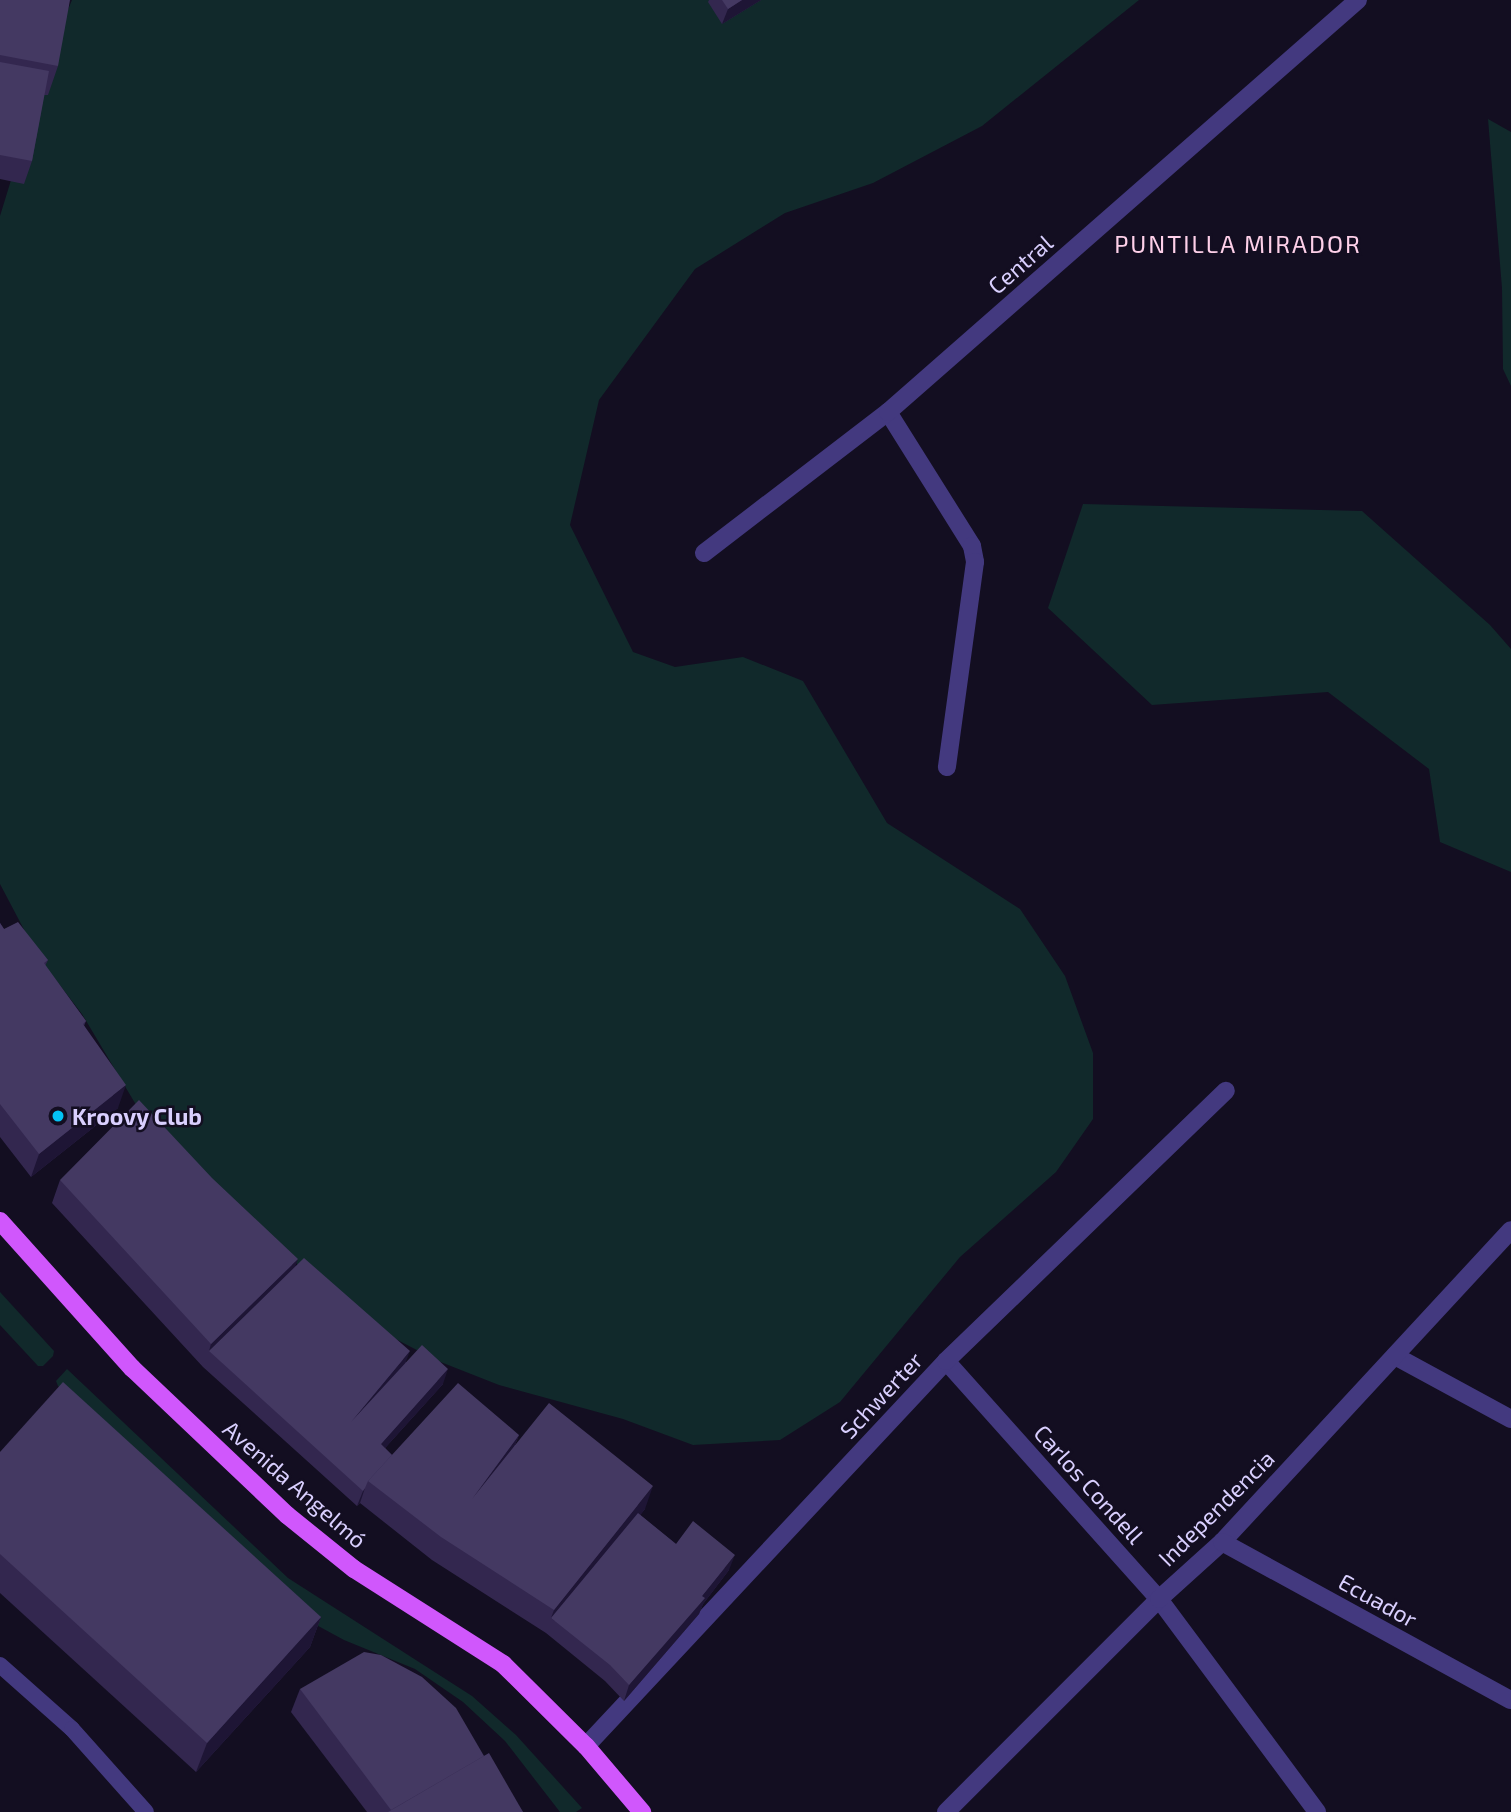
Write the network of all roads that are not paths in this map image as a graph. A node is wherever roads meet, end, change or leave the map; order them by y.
1 (1358, 0) edge
2 (888, 412) junction
3 (704, 552) dead end
4 (947, 766) dead end
5 (1226, 1091) dead end
6 (0, 1221) edge
7 (1511, 1230) edge
8 (1395, 1356) junction
9 (946, 1362) junction
10 (1511, 1419) edge
11 (1222, 1542) junction
12 (1159, 1599) junction
13 (0, 1665) edge
14 (1511, 1700) edge
15 (586, 1746) junction
16 (146, 1812) edge
17 (642, 1812) edge
18 (946, 1812) edge
19 (1317, 1812) edge

1 - 2 street, Central
2 - 3 street, Central
2 - 4 street
5 - 9 street, Schwerter
6 - 15 main road, Avenida Angelmó
7 - 8 street, Independencia
8 - 10 street
8 - 11 street, Independencia
9 - 12 street, Carlos Condell
9 - 15 street, Schwerter
11 - 12 street, Independencia
11 - 14 street, Ecuador
12 - 18 street, Independencia
12 - 19 street, Carlos Condell
13 - 16 lane
15 - 17 main road, Avenida Angelmó

